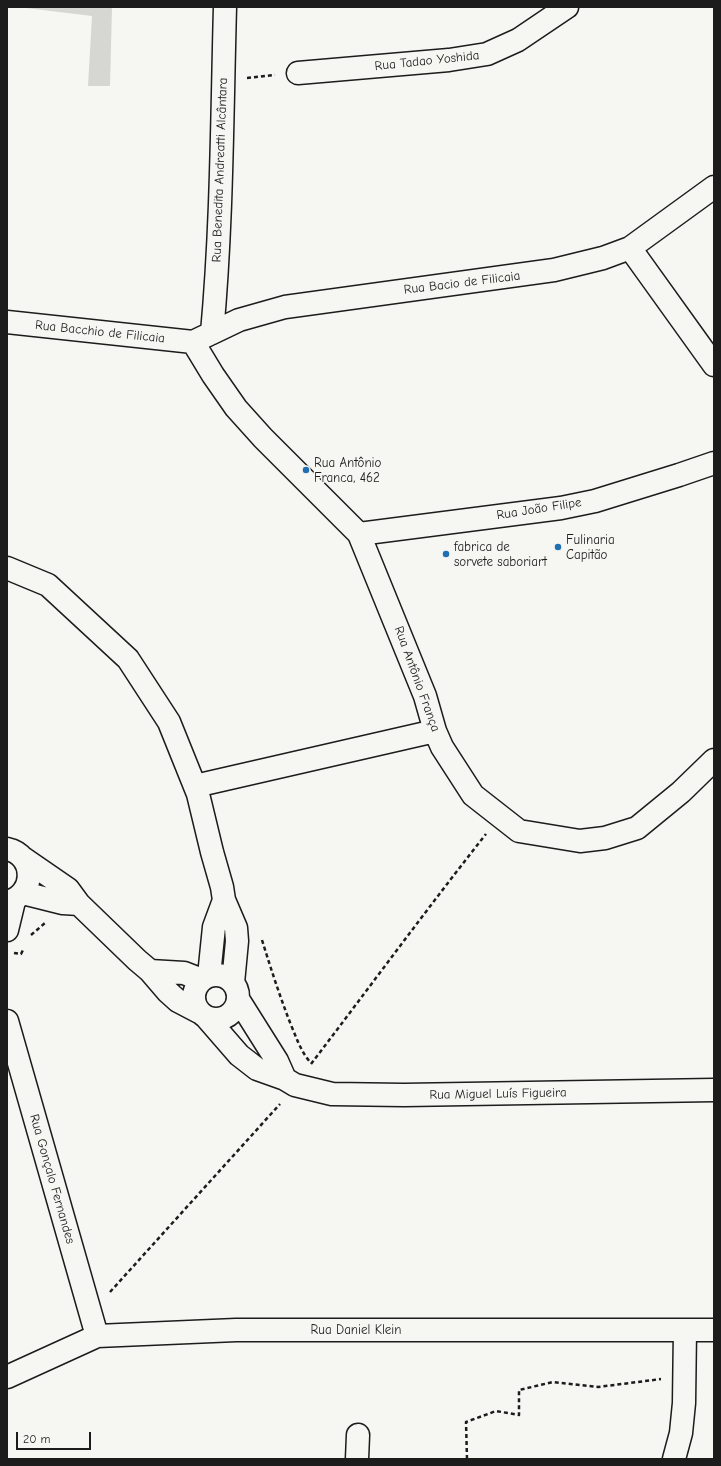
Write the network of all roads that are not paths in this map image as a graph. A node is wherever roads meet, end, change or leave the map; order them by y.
1 (225, 7) edge
2 (567, 7) edge
3 (298, 73) road end
4 (714, 187) edge
5 (630, 248) junction
6 (7, 322) edge
7 (203, 337) junction
8 (714, 365) edge
9 (714, 463) edge
10 (359, 534) junction
11 (7, 568) edge
12 (435, 731) junction
13 (714, 760) edge
14 (195, 786) junction
15 (15, 853) edge
16 (15, 898) edge
17 (224, 900) junction
18 (79, 904) junction
19 (7, 930) edge
20 (150, 972) junction
21 (205, 978) junction
22 (236, 991) junction
23 (202, 1015) junction
24 (7, 1021) edge
25 (288, 1088) junction
26 (714, 1090) edge
27 (685, 1330) junction
28 (714, 1330) edge
29 (97, 1336) junction
30 (7, 1377) edge
31 (358, 1435) dead end
32 (357, 1459) edge
33 (674, 1459) edge

1 - 7 street, Rua Benedita Andreatti Alcântara
2 - 3 street, Rua Tadao Yoshida
4 - 5 street, Rua Bacio de Filicaia
5 - 7 street, Rua Bacio de Filicaia
5 - 8 street
6 - 7 street, Rua Bacchio de Filicaia
7 - 10 street, Rua Antônio França
9 - 10 street, Rua João Filipe
10 - 12 street, Rua Antônio França
11 - 14 street
12 - 13 street, Rua Antônio França
12 - 14 street
14 - 17 street
15 - 16 street
15 - 18 street
16 - 18 street
16 - 19 street
17 - 21 street
17 - 22 street
18 - 20 street
20 - 21 street
20 - 23 street
21 - 22 street
21 - 23 street
22 - 23 street
22 - 25 street
23 - 25 street, Rua Miguel Luís Figueira
24 - 29 street, Rua Gonçalo Fernandes
25 - 26 street, Rua Miguel Luís Figueira
27 - 28 street, Rua Daniel Klein
27 - 29 street, Rua Daniel Klein
27 - 33 street
29 - 30 street, Rua Daniel Klein
31 - 32 street

